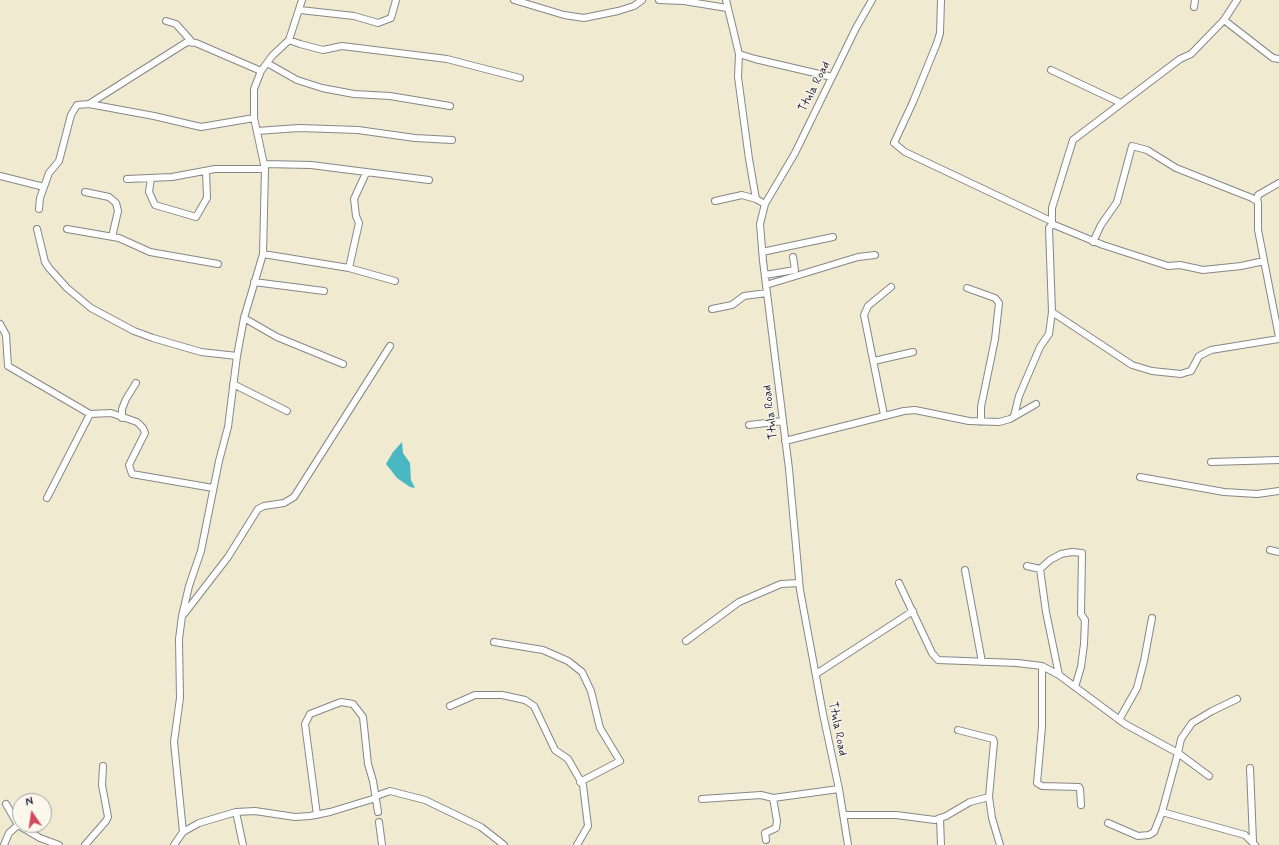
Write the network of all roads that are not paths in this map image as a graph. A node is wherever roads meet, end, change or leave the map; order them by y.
1 (302, 0) edge
2 (396, 0) edge
3 (514, 0) edge
4 (642, 0) edge
5 (659, 0) edge
6 (726, 0) edge
7 (872, 0) edge
8 (941, 0) edge
9 (1237, 0) edge
10 (727, 8) junction
11 (300, 10) junction
12 (1224, 20) junction
13 (166, 21) dead end
14 (289, 40) junction
15 (192, 42) junction
16 (739, 54) junction
17 (1279, 59) edge
18 (267, 63) junction
19 (1051, 70) dead end
20 (261, 71) junction
21 (832, 77) junction
22 (520, 78) dead end
23 (1121, 103) junction
24 (89, 104) junction
25 (450, 106) dead end
26 (254, 118) junction
27 (257, 131) junction
28 (452, 140) dead end
29 (265, 167) junction
30 (206, 171) junction
31 (366, 173) junction
32 (0, 176) edge
33 (151, 178) junction
34 (127, 179) dead end
35 (429, 180) dead end
36 (1279, 183) edge
37 (44, 187) junction
38 (85, 192) dead end
39 (756, 199) junction
40 (716, 201) dead end
41 (1257, 201) junction
42 (765, 204) junction
43 (39, 209) dead end
44 (1051, 223) junction
45 (37, 229) dead end
46 (67, 229) dead end
47 (112, 237) junction
48 (833, 237) dead end
49 (1093, 242) junction
50 (762, 252) junction
51 (263, 254) junction
52 (875, 255) dead end
53 (793, 257) dead end
54 (1264, 261) junction
55 (218, 264) dead end
56 (349, 268) junction
57 (765, 275) junction
58 (395, 281) dead end
59 (254, 282) junction
60 (766, 285) junction
61 (891, 287) dead end
62 (967, 288) dead end
63 (324, 291) dead end
64 (767, 294) junction
65 (712, 308) dead end
66 (1052, 312) junction
67 (244, 318) junction
68 (0, 324) edge
69 (1279, 338) edge
70 (390, 346) dead end
71 (913, 352) dead end
72 (237, 356) junction
73 (874, 361) junction
74 (343, 364) dead end
75 (136, 383) dead end
76 (233, 384) junction
77 (1036, 404) dead end
78 (287, 411) dead end
79 (90, 414) junction
80 (884, 415) junction
81 (1014, 416) junction
82 (122, 418) junction
83 (783, 421) junction
84 (981, 422) junction
85 (749, 426) dead end
86 (785, 441) junction
87 (1279, 460) edge
88 (1211, 462) dead end
89 (1140, 477) dead end
90 (213, 488) junction
91 (1279, 491) edge
92 (47, 498) dead end
93 (1270, 550) dead end
94 (1279, 552) edge
95 (1027, 566) dead end
96 (1040, 568) junction
97 (965, 570) dead end
98 (799, 583) junction
99 (899, 583) dead end
100 (913, 611) junction
101 (182, 616) junction
102 (1152, 618) dead end
103 (686, 641) dead end
104 (494, 642) dead end
105 (982, 662) junction
106 (1042, 666) junction
107 (816, 674) junction
108 (1059, 674) junction
109 (1075, 686) junction
110 (1237, 699) dead end
111 (450, 706) dead end
112 (1119, 720) junction
113 (958, 730) dead end
114 (1178, 753) junction
115 (103, 766) dead end
116 (1250, 768) dead end
117 (1209, 776) dead end
118 (580, 782) junction
119 (839, 789) junction
120 (377, 796) junction
121 (989, 797) junction
122 (773, 798) junction
123 (702, 799) dead end
124 (6, 804) dead end
125 (1081, 805) dead end
126 (236, 812) junction
127 (378, 812) dead end
128 (1162, 812) junction
129 (12, 814) edge
130 (317, 815) junction
131 (843, 815) junction
132 (940, 818) junction
133 (379, 822) dead end
134 (1108, 823) dead end
135 (12, 830) edge
136 (183, 832) junction
137 (32, 833) edge
138 (766, 840) dead end
139 (1254, 843) edge
140 (4, 845) edge
141 (59, 845) edge
142 (85, 845) edge
143 (174, 845) edge
144 (243, 845) edge
145 (382, 845) edge
146 (504, 845) edge
147 (577, 845) edge
148 (848, 845) edge
149 (941, 845) edge
150 (1000, 845) edge

1 - 11 street
2 - 11 street
3 - 4 street
5 - 10 street
6 - 10 street
7 - 21 street, Ttula Road
8 - 44 street
9 - 12 street
10 - 16 street
11 - 14 street
12 - 17 street
12 - 23 street
13 - 15 street
14 - 18 street
14 - 22 street
15 - 20 street
15 - 24 street
16 - 21 street
16 - 39 street
18 - 20 street
18 - 25 street
19 - 23 street
20 - 26 street
21 - 42 street, Ttula Road
23 - 44 street
24 - 26 street
24 - 37 street
26 - 27 street
27 - 28 street
27 - 29 street
29 - 30 street
29 - 31 street
29 - 51 street
30 - 33 street
30 - 33 street
31 - 35 street
31 - 56 street
32 - 37 street
33 - 34 street
36 - 41 street
37 - 43 street
38 - 47 street
39 - 40 street
39 - 42 street
41 - 49 street
41 - 54 street
42 - 50 street, Ttula Road
44 - 49 street
44 - 66 street
45 - 72 street
46 - 47 street
47 - 55 street
48 - 50 street
49 - 54 street
50 - 57 street, Ttula Road
51 - 56 street
51 - 59 street
52 - 60 street
53 - 57 street
54 - 69 street
56 - 58 street
57 - 60 street, Ttula Road
59 - 63 street
59 - 67 street
60 - 64 street, Ttula Road
61 - 73 street
62 - 84 street
64 - 65 street
64 - 83 street, Ttula Road
66 - 69 street
66 - 81 street
67 - 72 street
67 - 74 street
68 - 79 street
70 - 101 street
71 - 73 street
72 - 76 street
73 - 80 street
75 - 82 street
76 - 78 street
76 - 90 street
77 - 81 street
79 - 82 street
79 - 92 street
80 - 84 street
80 - 86 street
81 - 84 street
82 - 90 street
83 - 85 street
83 - 86 street, Ttula Road
86 - 98 street, Ttula Road
87 - 88 street
89 - 91 street
90 - 101 street
93 - 94 street
95 - 96 street
96 - 108 street
96 - 109 street
97 - 105 street
98 - 103 street
98 - 107 street, Ttula Road
99 - 100 street
100 - 105 street
100 - 107 street
101 - 136 street
102 - 112 street
104 - 118 street
105 - 106 street
106 - 108 street
106 - 125 street
107 - 119 street, Ttula Road
108 - 109 street
109 - 112 street
110 - 114 street
111 - 118 street
112 - 114 street
113 - 121 street
114 - 117 street
114 - 128 street
115 - 142 street
116 - 139 street
118 - 147 street
119 - 122 street
119 - 131 street, Ttula Road
120 - 127 street
120 - 130 street
120 - 130 street
120 - 146 street
121 - 132 street
121 - 150 street
122 - 123 street
122 - 138 street
124 - 129 street
126 - 130 street
126 - 136 street
126 - 144 street
128 - 134 street
128 - 139 street
131 - 132 street
131 - 148 street, Ttula Road
132 - 149 street
133 - 145 street
135 - 140 street
136 - 143 street
137 - 141 street

